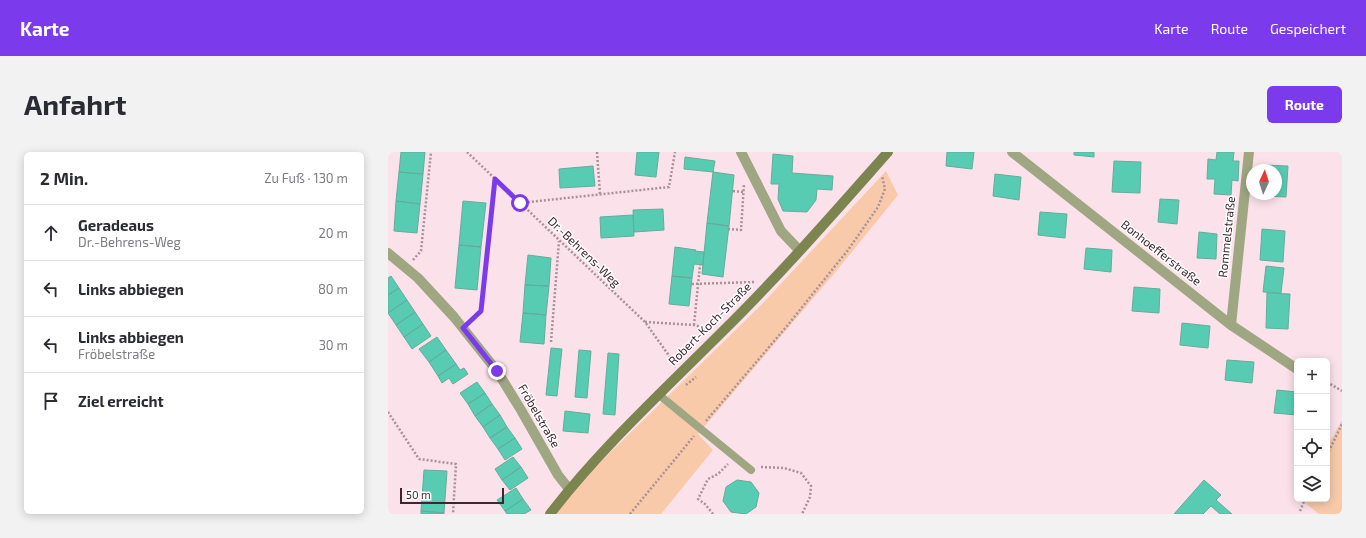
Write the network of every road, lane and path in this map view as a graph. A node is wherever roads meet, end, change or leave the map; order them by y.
1 (431, 152) edge
2 (467, 152) edge
3 (597, 152) edge
4 (675, 152) edge
5 (741, 152) edge
6 (888, 152) edge
7 (1249, 152) edge
8 (1019, 154) edge
9 (878, 163) junction
10 (753, 177) junction
11 (495, 179) junction
12 (732, 191) dead end
13 (744, 192) junction
14 (600, 194) junction
15 (520, 203) junction
16 (728, 229) dead end
17 (559, 240) junction
18 (799, 250) junction
19 (388, 253) edge
20 (700, 265) dead end
21 (406, 268) junction
22 (770, 281) junction
23 (692, 284) dead end
24 (698, 284) junction
25 (645, 322) junction
26 (694, 325) junction
27 (1230, 325) junction
28 (463, 328) junction
29 (723, 331) junction
30 (551, 342) dead end
31 (1294, 368) edge
32 (681, 371) junction
33 (1330, 384) edge
34 (1342, 391) edge
35 (658, 394) junction
36 (388, 412) edge
37 (1342, 424) edge
38 (700, 429) junction
39 (1330, 449) edge
40 (734, 455) junction
41 (749, 468) joint
42 (569, 489) junction
43 (1304, 502) edge
44 (1300, 511) dead end
45 (454, 514) edge
46 (550, 514) edge
47 (630, 514) edge
48 (714, 514) edge
49 (802, 514) edge

1 - 21 path
2 - 11 path, Dr.-Behrens-Weg
3 - 14 path
4 - 14 path
5 - 10 street
6 - 9 street, Robert-Koch-Straße
7 - 27 street, Rommelstraße
8 - 27 street, Bonhoefferstraße
9 - 18 street, Robert-Koch-Straße
9 - 38 path
10 - 13 path
10 - 18 street
11 - 15 path, Dr.-Behrens-Weg
11 - 28 path
12 - 13 path
13 - 16 path
14 - 15 path
15 - 17 path, Dr.-Behrens-Weg
17 - 25 path, Dr.-Behrens-Weg
17 - 30 path
18 - 22 street, Robert-Koch-Straße
19 - 21 street, Fröbelstraße
20 - 24 path
21 - 28 street, Fröbelstraße
22 - 24 path
22 - 29 street, Robert-Koch-Straße
23 - 24 path
24 - 26 path
25 - 26 path
25 - 32 path, Dr.-Behrens-Weg
26 - 29 path
27 - 31 street, Bonhoefferstraße
28 - 42 street, Fröbelstraße
29 - 32 street, Robert-Koch-Straße
32 - 35 street, Robert-Koch-Straße
33 - 34 path
35 - 38 lane
35 - 42 street, Robert-Koch-Straße
36 - 45 path
37 - 39 path
38 - 40 lane
38 - 47 path
40 - 41 lane
40 - 48 path
41 - 49 path
42 - 46 street, Robert-Koch-Straße
43 - 44 path

